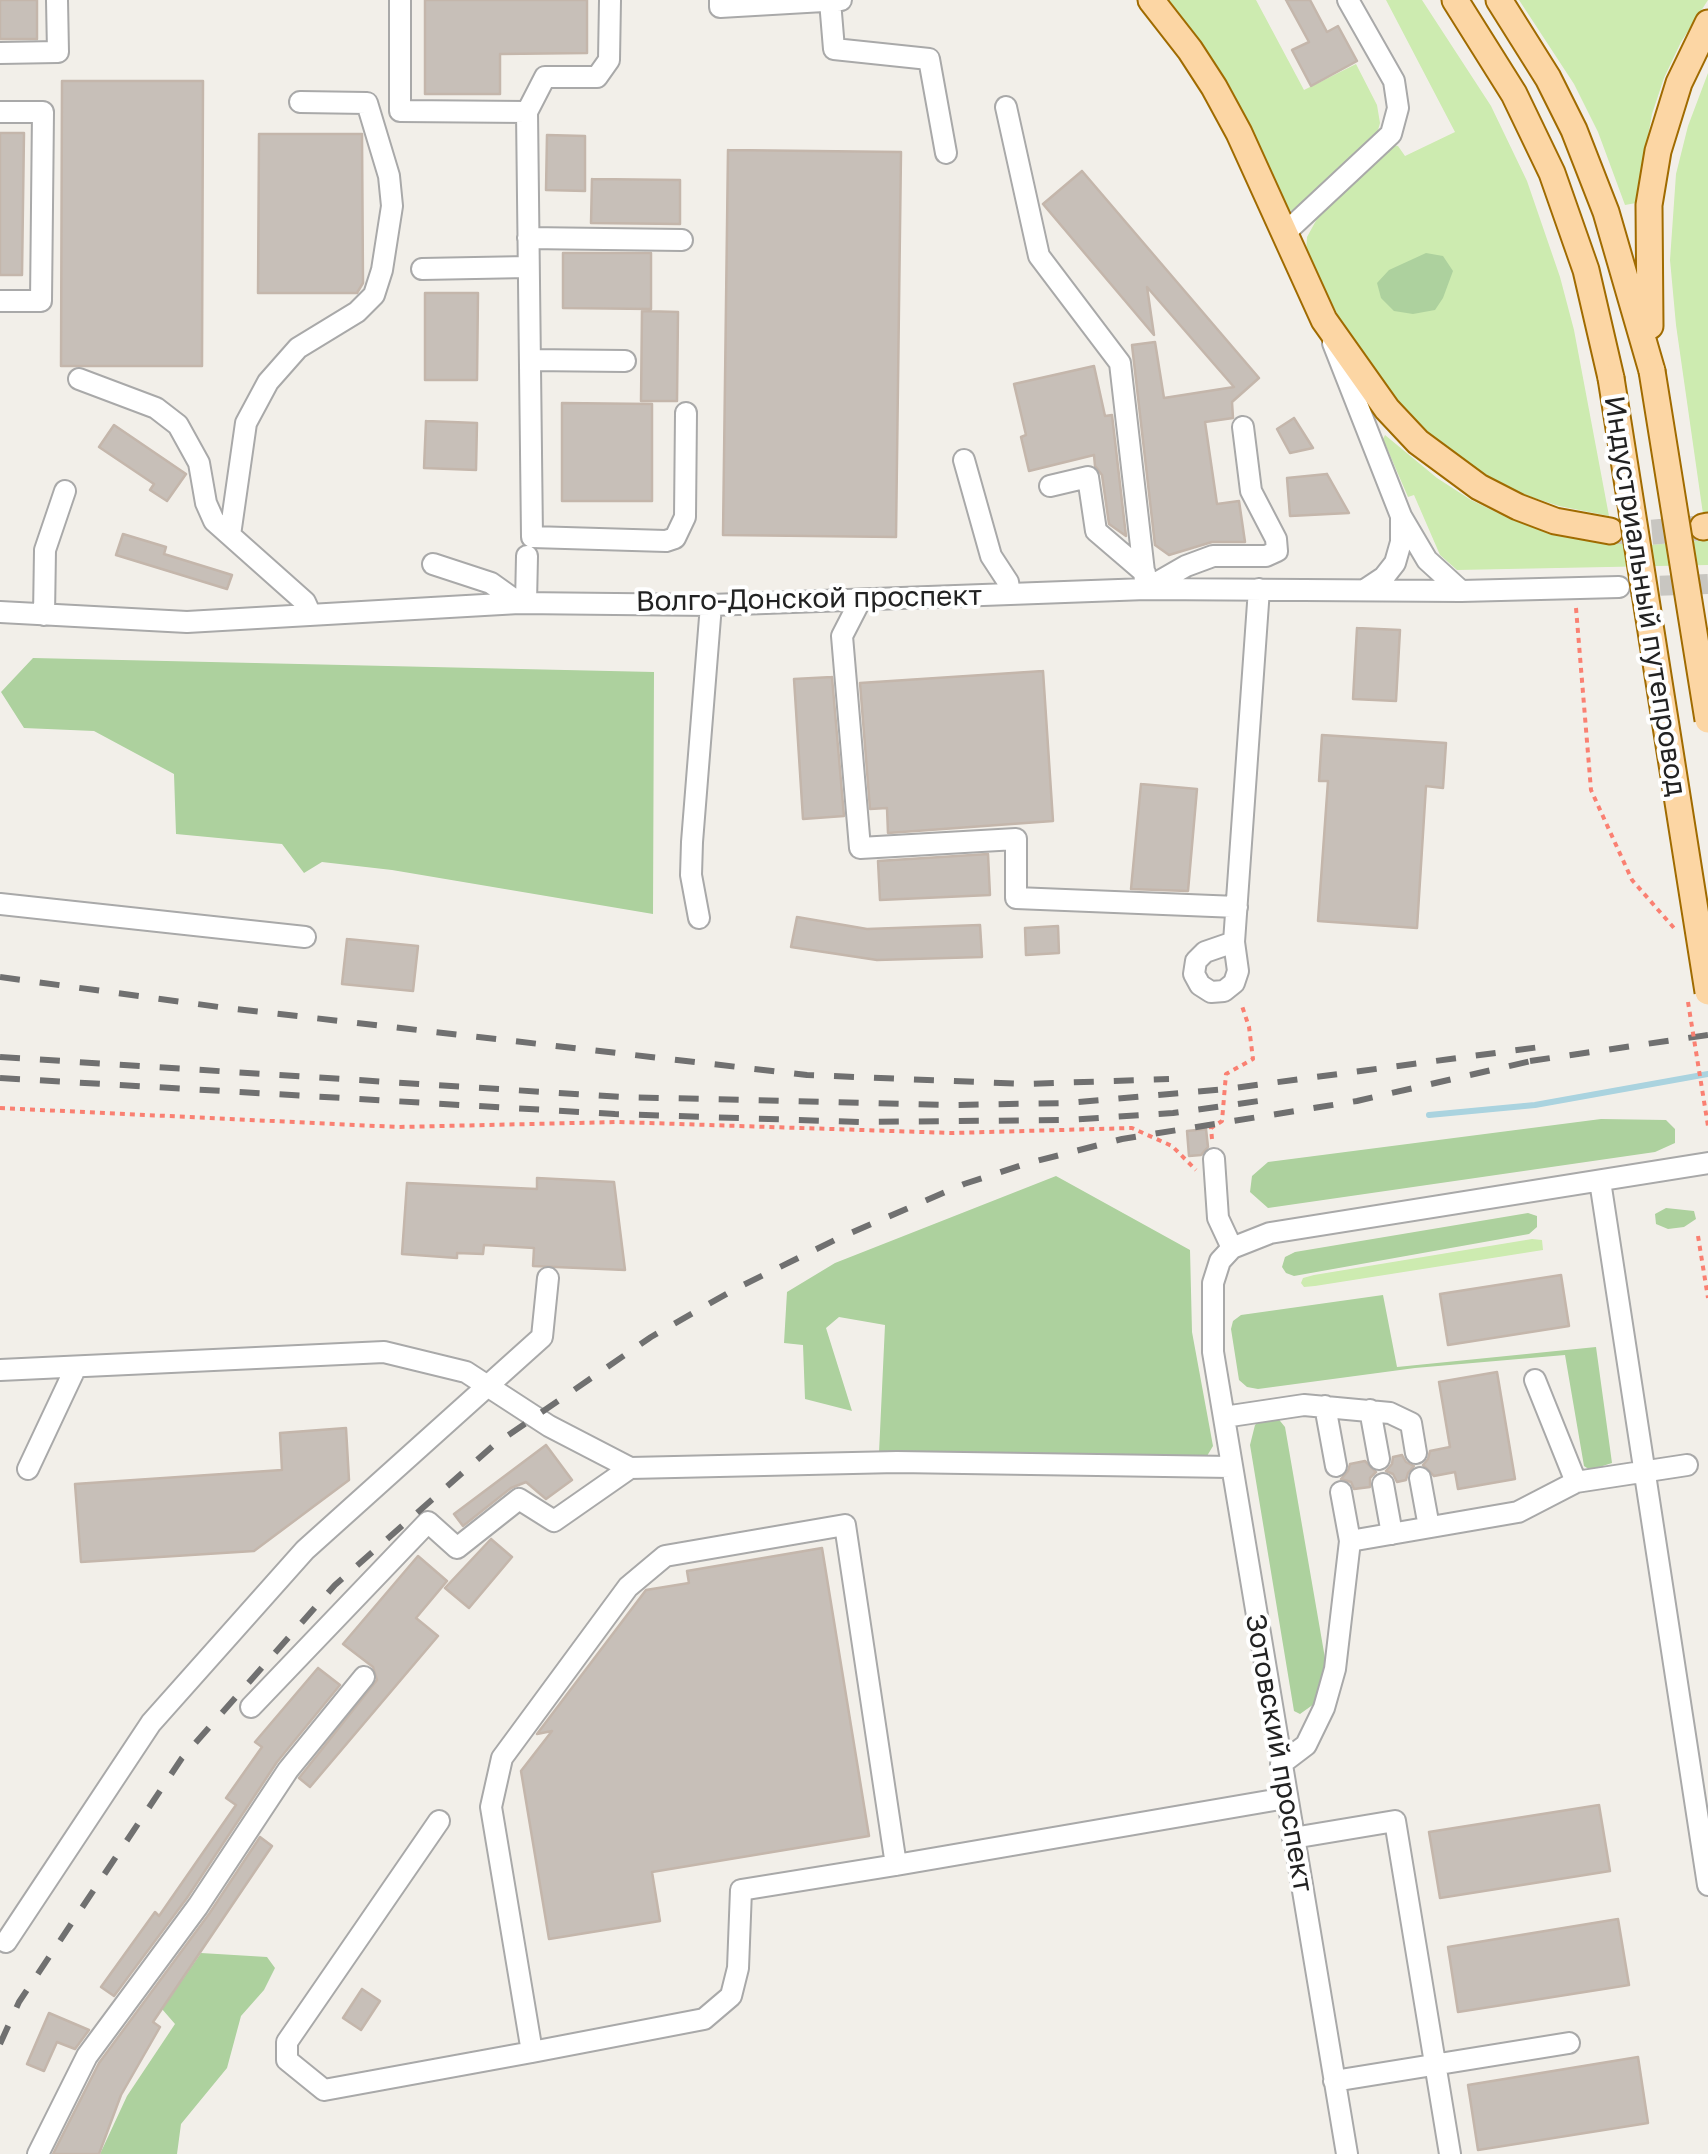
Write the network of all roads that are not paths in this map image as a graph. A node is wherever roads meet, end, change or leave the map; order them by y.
1 (58, 0) edge
2 (400, 0) edge
3 (610, 0) edge
4 (720, 0) edge
5 (844, 0) edge
6 (1150, 0) edge
7 (1348, 0) edge
8 (1455, 0) edge
9 (1499, 0) edge
10 (830, 1) edge
11 (1708, 23) edge
12 (0, 53) edge
13 (300, 102) dead end
14 (1006, 107) dead end
15 (0, 112) edge
16 (527, 112) junction
17 (946, 152) dead end
18 (1284, 233) junction
19 (528, 238) junction
20 (682, 240) dead end
21 (528, 267) junction
22 (422, 269) dead end
23 (0, 301) edge
24 (1324, 320) junction
25 (530, 360) junction
26 (624, 361) dead end
27 (1652, 371) junction
28 (79, 379) dead end
29 (686, 413) dead end
30 (1242, 427) dead end
31 (964, 460) dead end
32 (1050, 486) dead end
33 (64, 491) dead end
34 (1401, 516) junction
35 (1610, 531) tunnel mouth
36 (230, 535) junction
37 (527, 556) dead end
38 (433, 564) dead end
39 (1146, 581) junction
40 (1619, 587) tunnel mouth
41 (1366, 589) junction
42 (1259, 590) junction
43 (1461, 591) junction
44 (1010, 594) junction
45 (860, 601) junction
46 (522, 603) junction
47 (712, 604) junction
48 (0, 612) edge
49 (310, 613) junction
50 (44, 614) junction
51 (1708, 720) edge
52 (0, 904) edge
53 (1237, 908) junction
54 (699, 918) dead end
55 (304, 936) dead end
56 (1234, 942) junction
57 (1708, 992) edge
58 (1214, 1159) road end
59 (1708, 1163) edge
60 (1600, 1182) junction
61 (1232, 1248) junction
62 (548, 1278) dead end
63 (76, 1367) junction
64 (0, 1370) edge
65 (1535, 1380) dead end
66 (488, 1387) junction
67 (1325, 1406) junction
68 (1370, 1410) junction
69 (1224, 1416) junction
70 (1416, 1453) dead end
71 (1379, 1459) dead end
72 (1686, 1465) dead end
73 (1231, 1466) junction
74 (1336, 1466) dead end
75 (630, 1468) junction
76 (28, 1470) dead end
77 (1644, 1472) junction
78 (1420, 1478) dead end
79 (1576, 1482) junction
80 (1383, 1484) dead end
81 (1341, 1492) dead end
82 (1430, 1528) junction
83 (1392, 1534) junction
84 (1350, 1541) junction
85 (364, 1677) dead end
86 (252, 1707) dead end
87 (1281, 1764) junction
88 (1286, 1798) junction
89 (438, 1822) dead end
90 (1293, 1838) junction
91 (896, 1865) junction
92 (1708, 1883) edge
93 (6, 1942) dead end
94 (1569, 2043) dead end
95 (532, 2052) junction
96 (1435, 2065) junction
97 (1334, 2081) junction
98 (38, 2154) edge
99 (1347, 2154) edge
100 (1450, 2154) edge

1 - 12 street
2 - 16 street
3 - 16 street
4 - 10 street
5 - 10 street
6 - 18 main road
7 - 18 street
8 - 57 main road, Индустриальный путепровод, bridge
9 - 27 main road
10 - 17 street
11 - 27 main road
13 - 36 street
14 - 39 street
15 - 23 street
16 - 19 street
18 - 24 main road
19 - 20 street
19 - 21 street
21 - 22 street
21 - 25 street
24 - 34 street
24 - 35 main road
25 - 26 street
25 - 29 street
27 - 51 main road, Индустриальный путепровод, bridge
28 - 36 street
30 - 39 street
31 - 44 street
32 - 39 street
33 - 50 street
34 - 41 street
34 - 43 street
36 - 49 street
37 - 46 street
38 - 46 street
39 - 42 street, Волго-Донской проспект
39 - 44 street, Волго-Донской проспект
40 - 43 street, Волго-Донской проспект
41 - 42 street, Волго-Донской проспект
41 - 43 street, Волго-Донской проспект
42 - 53 street
44 - 45 street, Волго-Донской проспект
45 - 47 street, Волго-Донской проспект
45 - 53 street
46 - 47 street, Волго-Донской проспект
46 - 49 street, Волго-Донской проспект
47 - 54 street
48 - 50 street, Волго-Донской проспект
49 - 50 street, Волго-Донской проспект
52 - 55 street
53 - 56 street
56 - 56 street
58 - 61 street
59 - 60 street
60 - 61 street
60 - 77 street
61 - 69 street, Зотовский проспект
62 - 66 street
63 - 64 street
63 - 66 street
63 - 76 street
65 - 79 street
66 - 75 street
66 - 93 street
67 - 68 street
67 - 69 street
67 - 74 street
68 - 70 street
68 - 71 street
69 - 73 street, Зотовский проспект
72 - 77 street
73 - 75 street
73 - 87 street, Зотовский проспект
75 - 86 street
77 - 79 street
77 - 92 street
78 - 82 street
79 - 82 street
80 - 83 street
81 - 84 street
82 - 83 street
83 - 84 street
84 - 87 street
85 - 98 street
87 - 88 street, Зотовский проспект
88 - 90 street, Зотовский проспект
88 - 91 street
89 - 95 street
90 - 96 street
90 - 97 street, Зотовский проспект
91 - 95 street
91 - 95 street
94 - 96 street
96 - 97 street
96 - 100 street
97 - 99 street, Зотовский проспект

